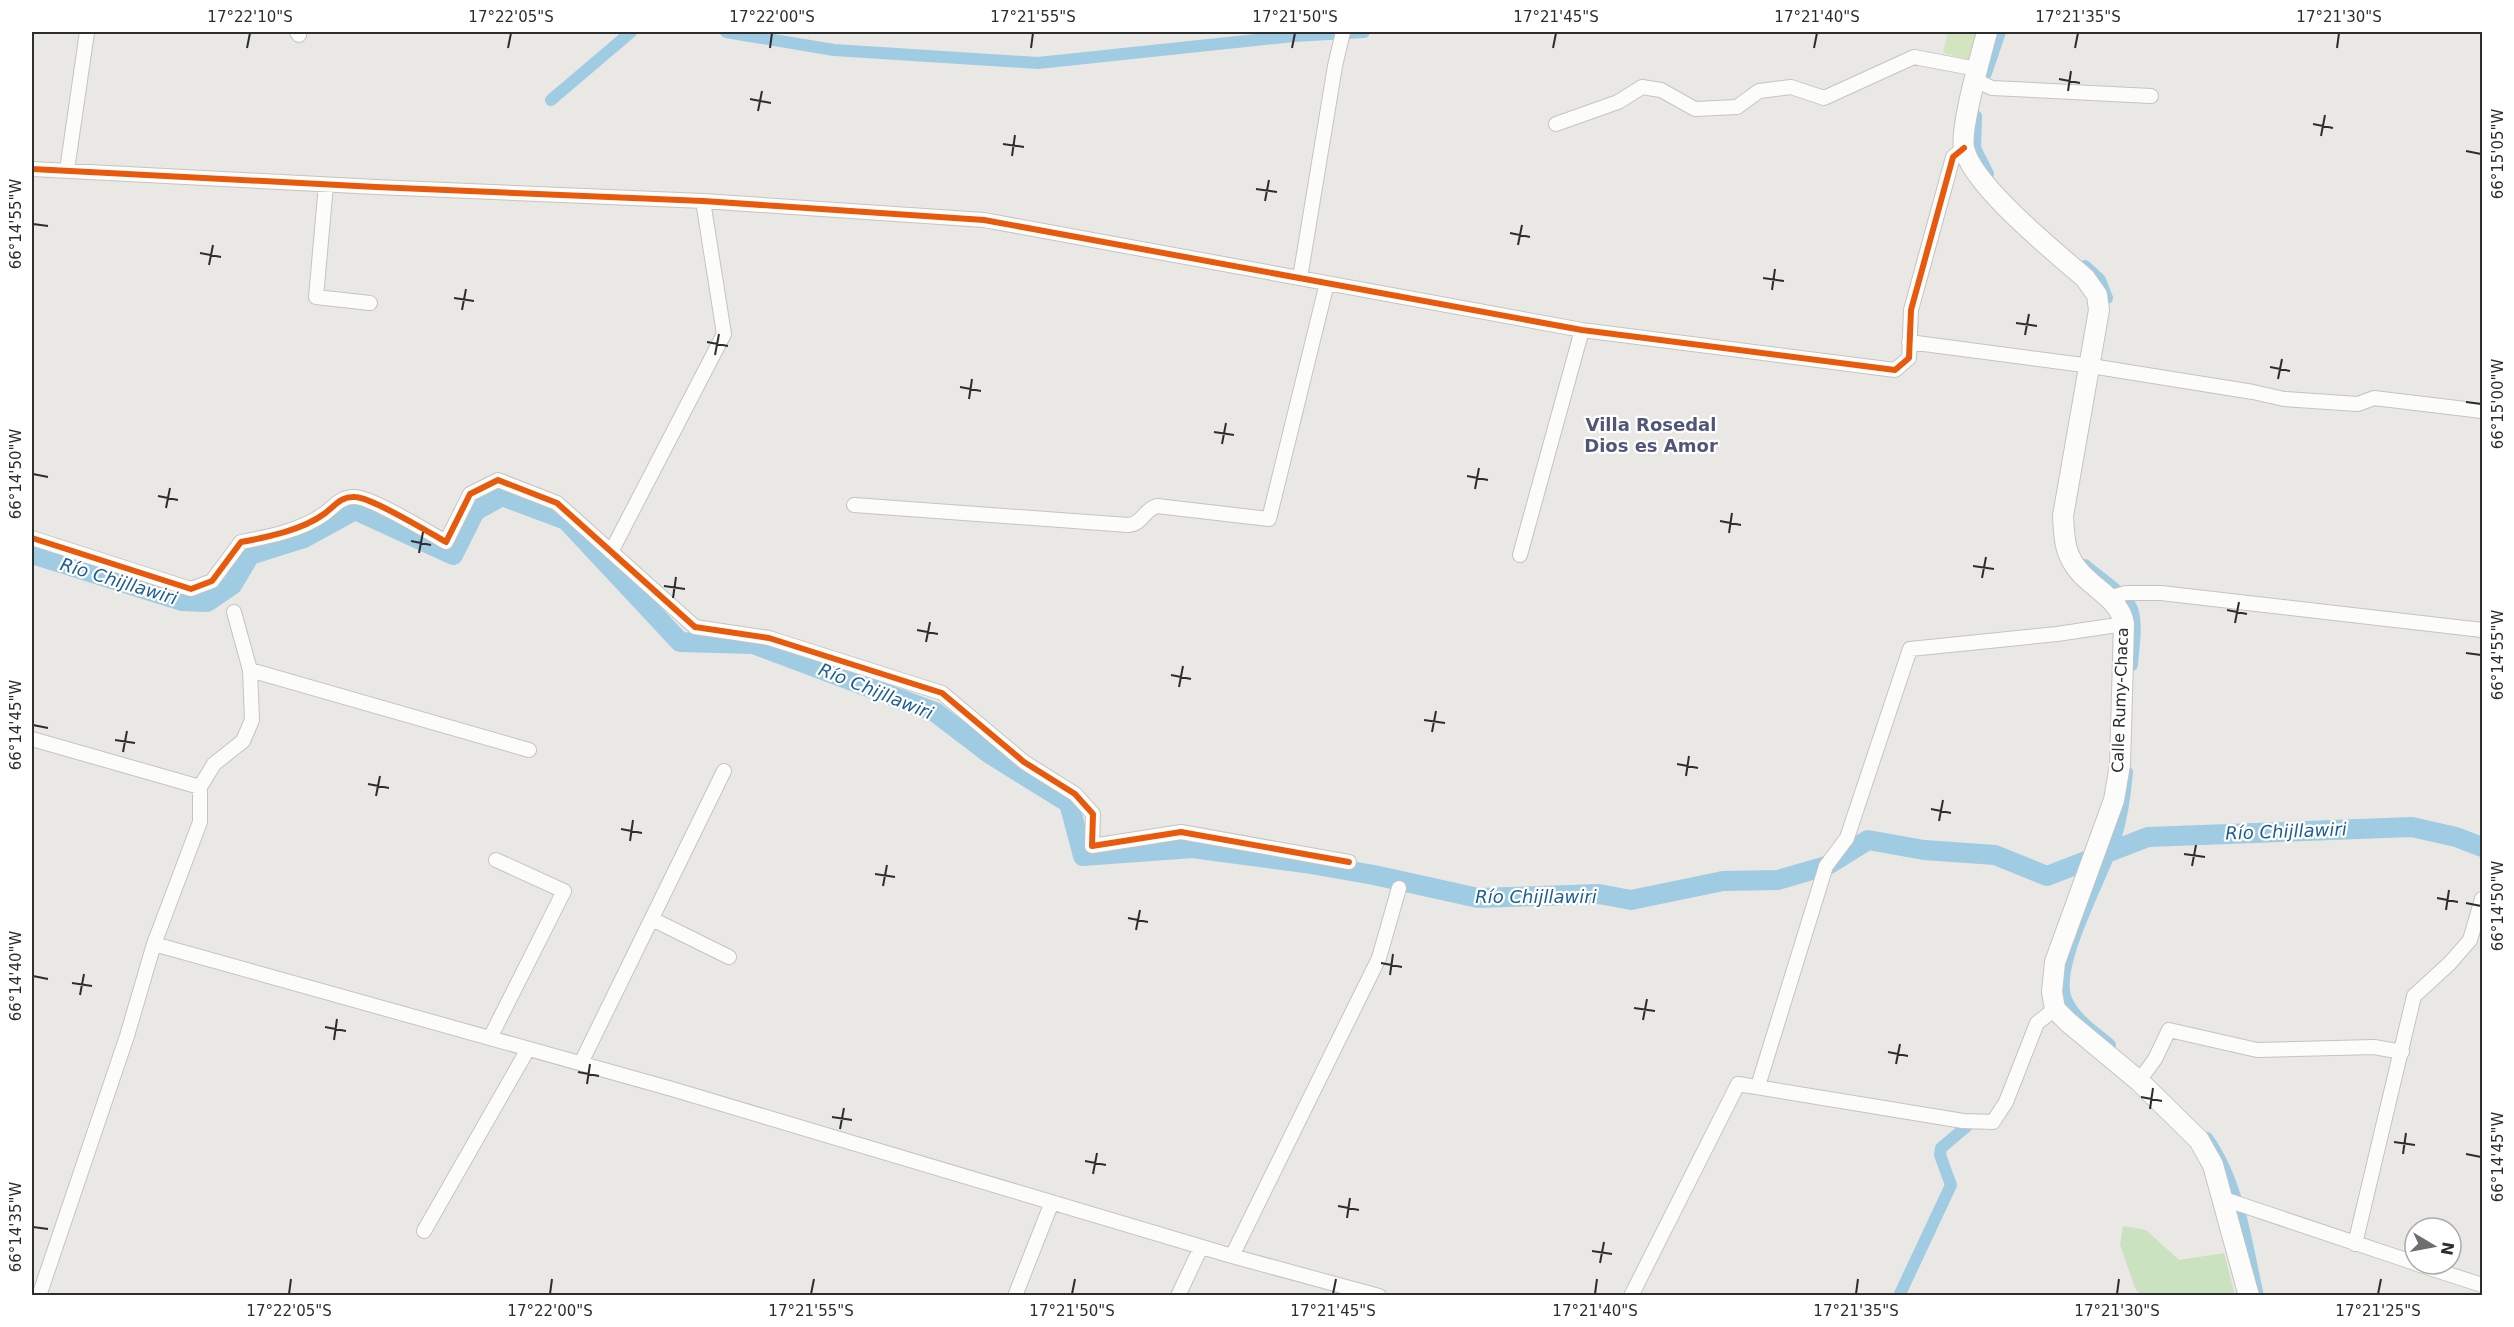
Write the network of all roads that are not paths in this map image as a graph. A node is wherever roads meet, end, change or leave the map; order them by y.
1 (87, 32) edge
2 (1987, 32) edge
3 (1342, 37) edge
4 (1976, 74) junction
5 (2151, 96) dead end
6 (1557, 123) dead end
7 (1964, 148) junction
8 (32, 169) edge
9 (67, 170) junction
10 (326, 184) junction
11 (703, 201) junction
12 (1300, 278) junction
13 (1327, 283) junction
14 (370, 303) dead end
15 (1582, 330) junction
16 (1910, 342) junction
17 (2098, 368) junction
18 (2482, 411) edge
19 (854, 505) dead end
20 (32, 538) edge
21 (611, 552) junction
22 (1520, 555) dead end
23 (2116, 596) junction
24 (234, 612) dead end
25 (2124, 624) junction
26 (2482, 630) edge
27 (250, 670) junction
28 (32, 739) edge
29 (529, 750) dead end
30 (724, 771) dead end
31 (200, 787) junction
32 (495, 860) dead end
33 (1349, 862) dead end
34 (1399, 888) dead end
35 (2482, 899) edge
36 (652, 919) junction
37 (154, 944) junction
38 (729, 957) dead end
39 (2055, 1008) junction
40 (490, 1038) junction
41 (528, 1048) junction
42 (2402, 1052) junction
43 (580, 1063) junction
44 (2143, 1076) junction
45 (1758, 1086) junction
46 (1052, 1202) junction
47 (2232, 1202) junction
48 (424, 1231) dead end
49 (2355, 1244) junction
50 (1201, 1247) junction
51 (1232, 1256) junction
52 (2403, 1260) edge
53 (2454, 1276) edge
54 (2482, 1285) edge
55 (39, 1296) edge
56 (1015, 1296) edge
57 (1178, 1296) edge
58 (1379, 1296) edge
59 (1631, 1296) edge
60 (2249, 1296) edge

1 - 9 street
2 - 4 street
3 - 12 street
4 - 5 street
4 - 6 street
4 - 7 street
7 - 16 street
7 - 17 street, Calle Rumy-Chaca
8 - 9 street
9 - 10 street
10 - 11 street
10 - 14 street
11 - 12 street
11 - 21 street
12 - 13 street
13 - 15 street
13 - 19 street
15 - 16 street
15 - 22 street
16 - 17 street
17 - 18 street
17 - 23 street, Calle Rumy-Chaca
20 - 21 street
21 - 33 street
23 - 25 street, Calle Rumy-Chaca
23 - 26 street
24 - 27 street
25 - 39 street, Calle Rumy-Chaca
25 - 45 street
27 - 29 street
27 - 31 street
28 - 31 street
30 - 36 street
31 - 37 street
32 - 40 street
34 - 51 street
35 - 42 street
36 - 38 street
36 - 43 street
37 - 40 street
37 - 55 street
39 - 44 street
39 - 45 street
40 - 41 street
41 - 43 street
41 - 48 street
42 - 44 street
42 - 49 street
43 - 46 street
44 - 47 street
45 - 59 street
46 - 50 street
46 - 56 street
47 - 49 street
47 - 60 street
49 - 52 street
50 - 51 street
50 - 57 street
51 - 58 street
53 - 54 street

